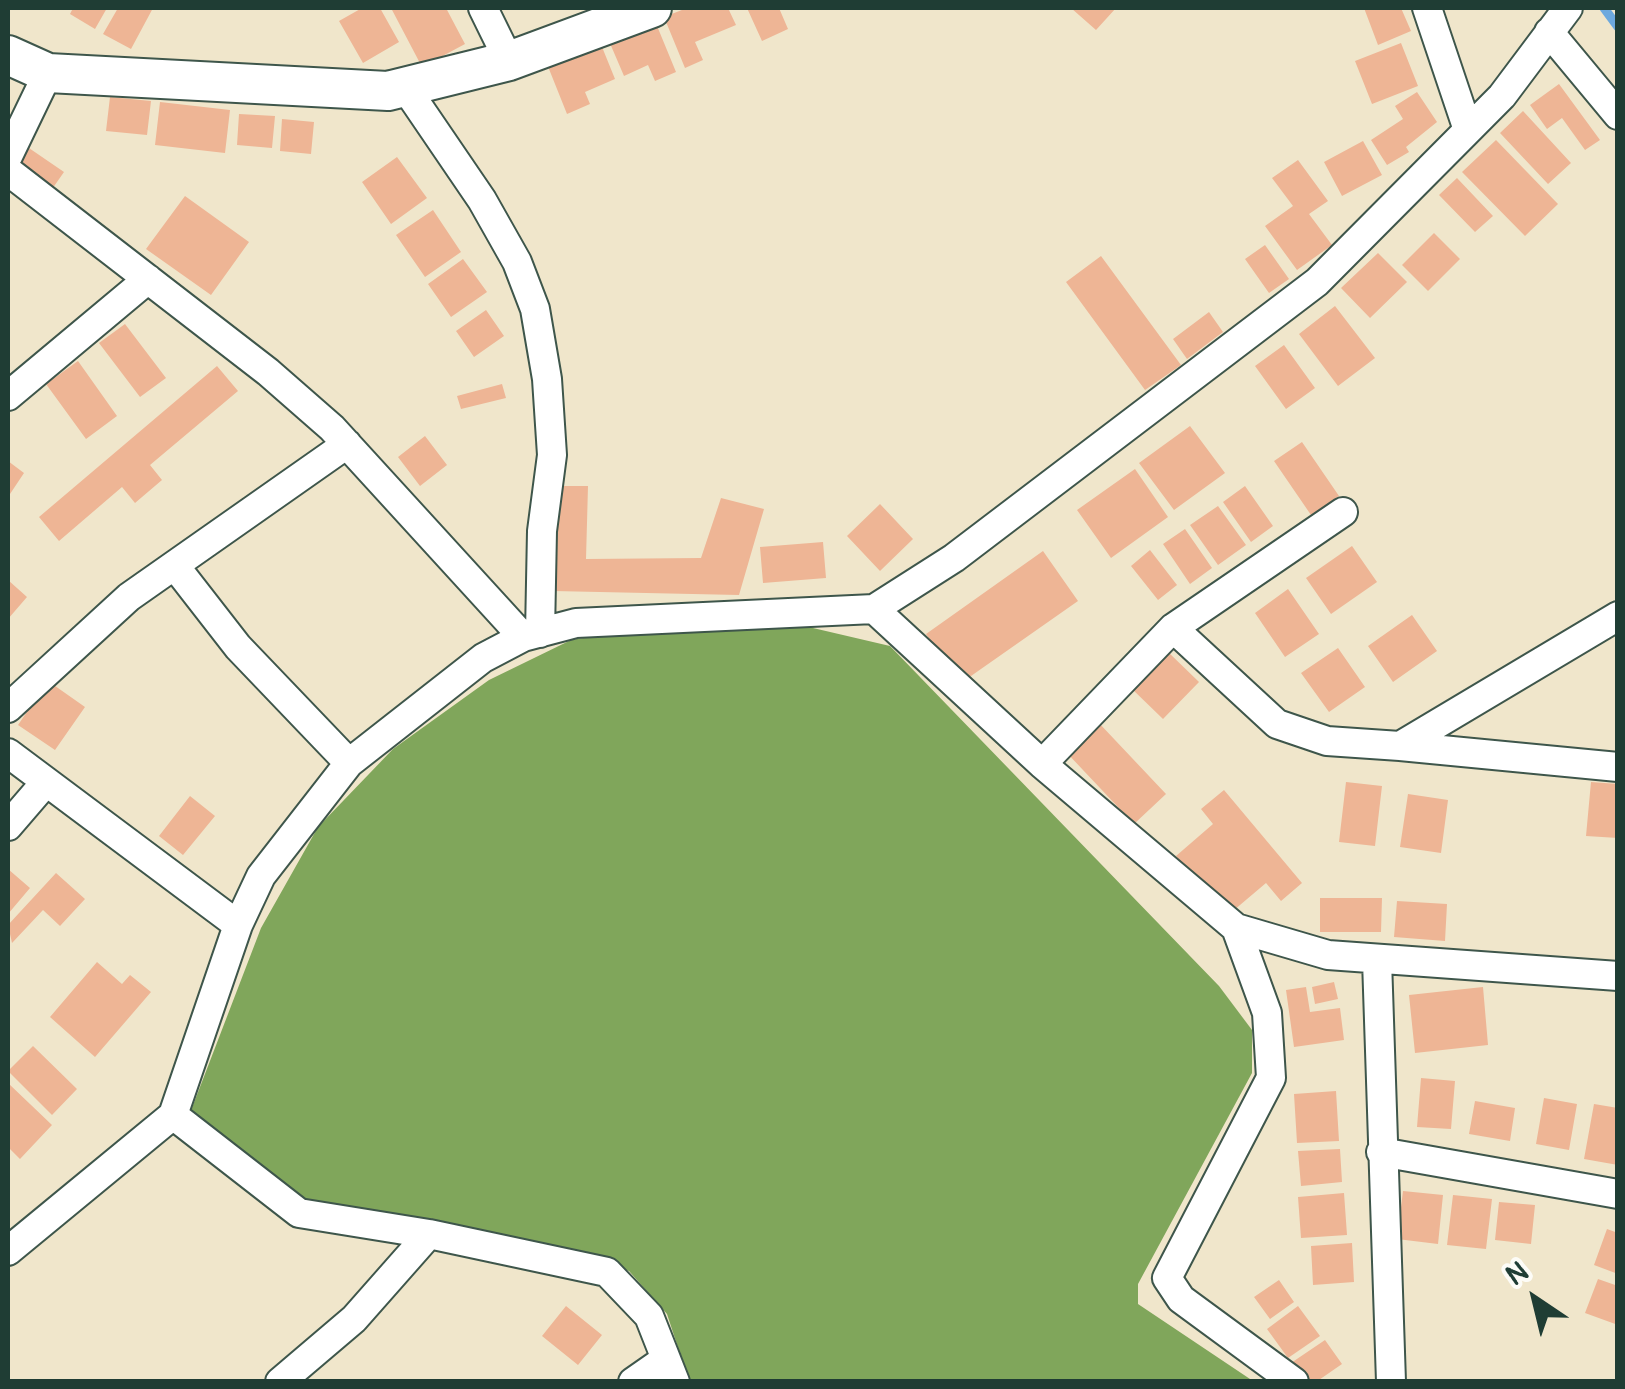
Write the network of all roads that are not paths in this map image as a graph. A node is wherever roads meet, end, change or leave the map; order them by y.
1 (483, 8) edge
2 (652, 8) edge
3 (1426, 8) edge
4 (1568, 8) edge
5 (1549, 32) junction
6 (8, 55) edge
7 (509, 61) junction
8 (48, 73) junction
9 (405, 87) junction
10 (1618, 115) edge
11 (1468, 130) junction
12 (8, 156) edge
13 (8, 172) edge
14 (148, 279) junction
15 (8, 396) edge
16 (348, 444) junction
17 (1343, 512) dead end
18 (175, 566) junction
19 (874, 609) junction
20 (1618, 616) edge
21 (1173, 628) junction
22 (532, 635) junction
23 (8, 708) edge
24 (1400, 746) junction
25 (8, 754) edge
26 (349, 763) junction
27 (1042, 764) junction
28 (1618, 767) edge
29 (45, 784) junction
30 (8, 826) edge
31 (238, 926) junction
32 (1236, 928) junction
33 (1378, 960) junction
34 (1618, 976) edge
35 (173, 1116) junction
36 (1380, 1152) junction
37 (1618, 1194) edge
38 (429, 1234) junction
39 (8, 1251) edge
40 (671, 1370) edge
41 (280, 1382) edge
42 (633, 1382) edge
43 (1294, 1382) edge
44 (1391, 1382) edge

1 - 7 street
2 - 7 street
3 - 11 street
4 - 5 street
5 - 10 street
5 - 11 street
6 - 8 street
7 - 9 street
8 - 9 street
8 - 12 street
9 - 22 street
11 - 19 street
13 - 14 street
14 - 15 street
14 - 16 street
16 - 18 street
16 - 22 street
17 - 21 street
18 - 23 street
18 - 26 street
19 - 22 street
19 - 27 street
20 - 24 street
21 - 24 street
21 - 27 street
22 - 26 street
24 - 28 street
25 - 29 street
26 - 31 street
27 - 32 street
29 - 30 street
29 - 31 street
31 - 35 street
32 - 33 street
32 - 43 street
33 - 34 street
33 - 36 street
35 - 38 street
35 - 39 street
36 - 37 street
36 - 44 street
38 - 40 street
38 - 41 street
40 - 42 street

